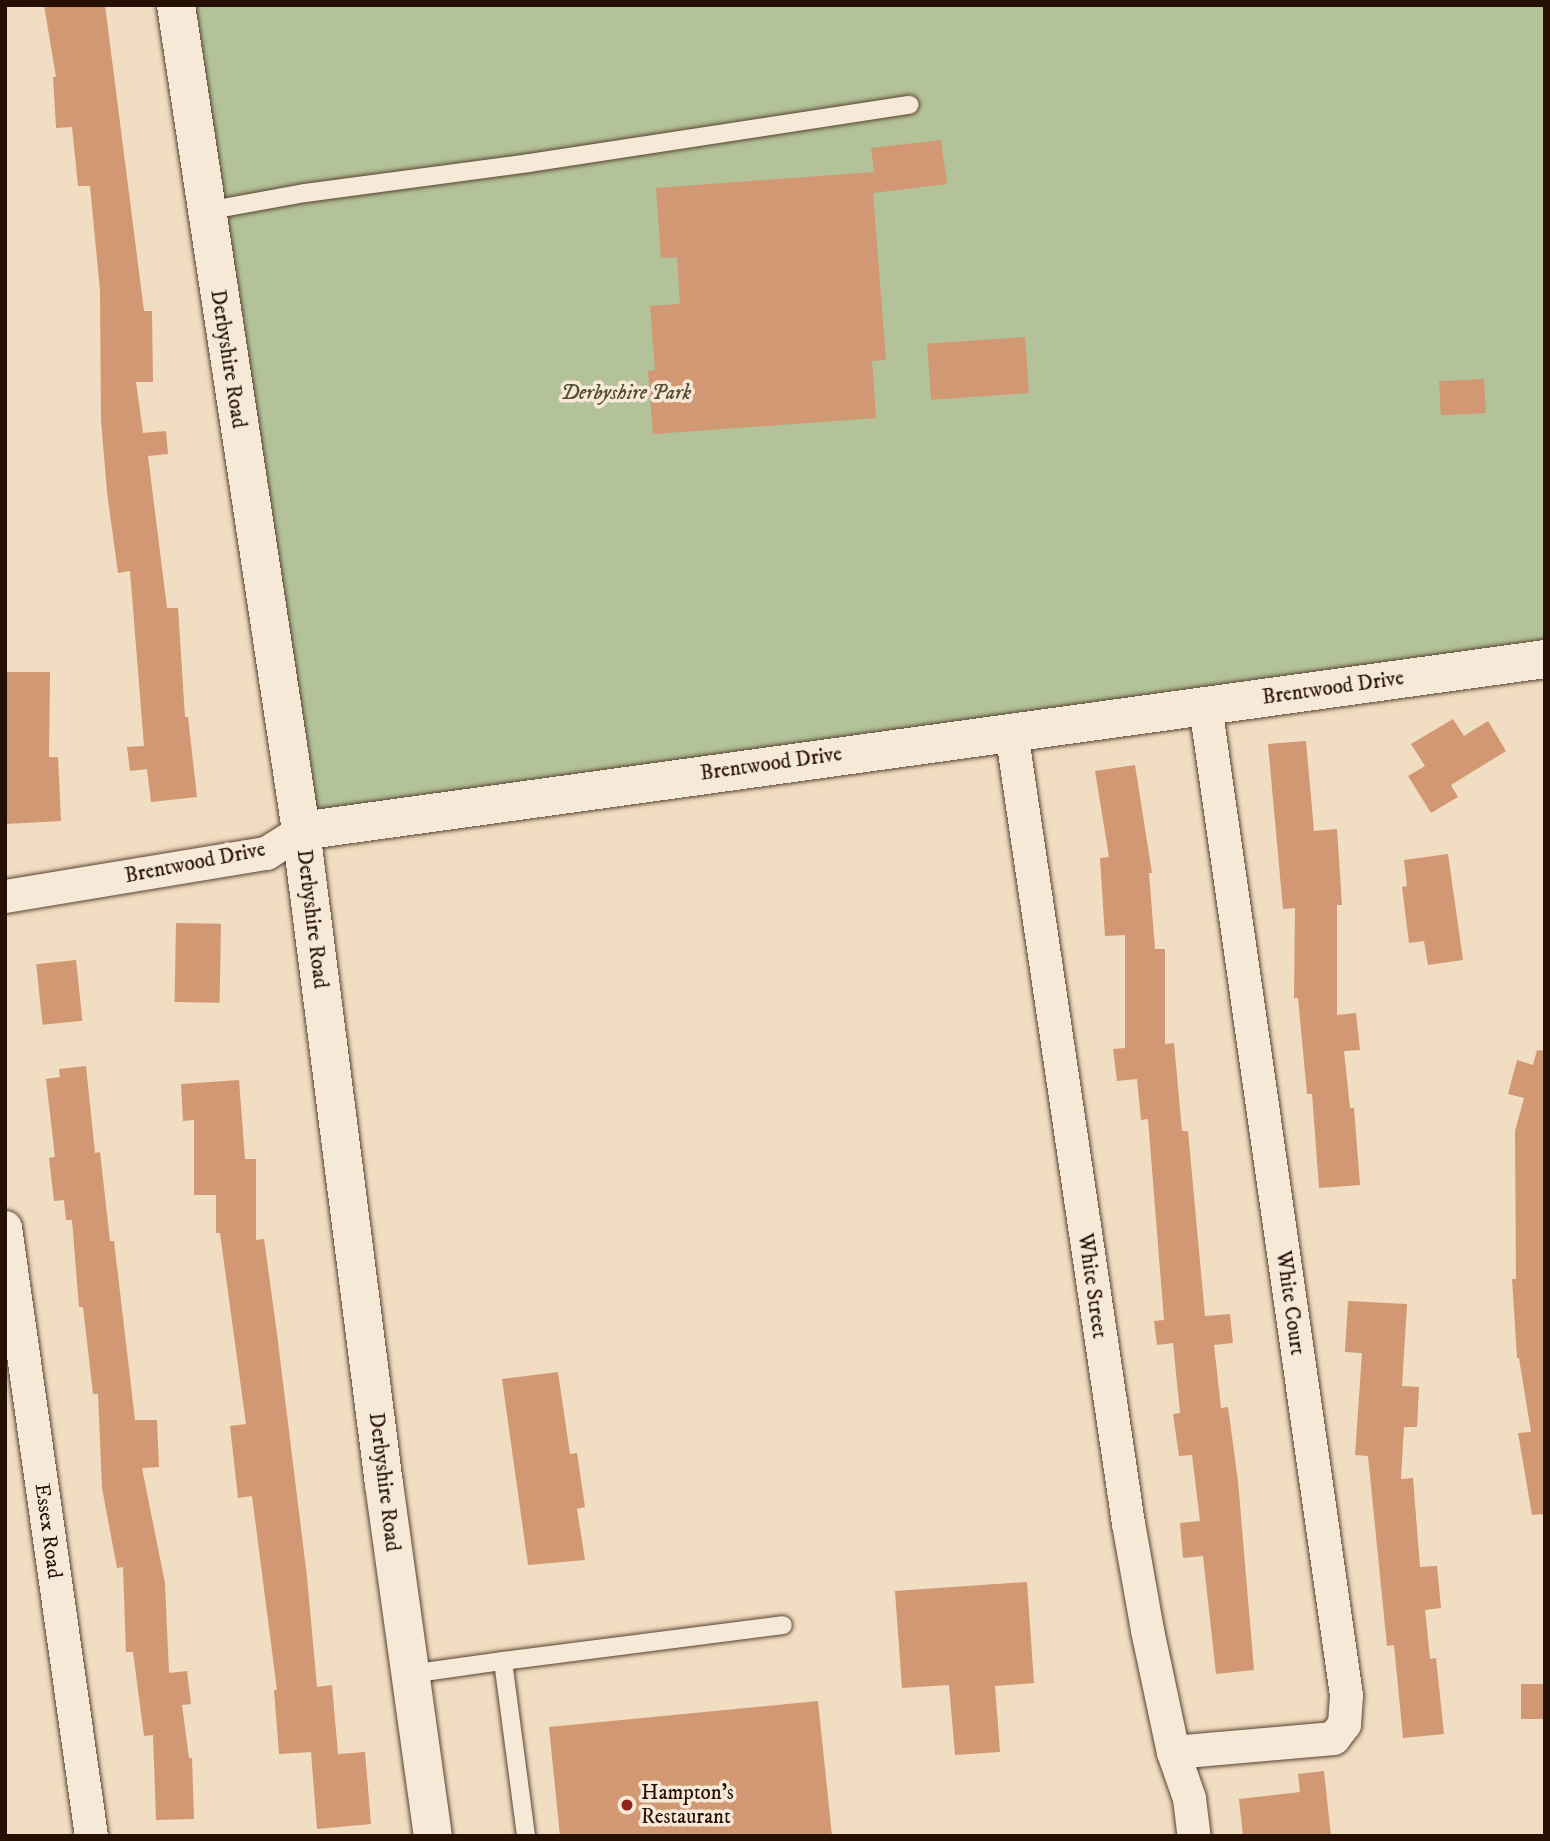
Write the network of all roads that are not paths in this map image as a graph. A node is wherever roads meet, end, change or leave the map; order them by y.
1 (176, 5) edge
2 (910, 105) dead end
3 (205, 211) junction
4 (1545, 659) edge
5 (1205, 706) junction
6 (1012, 731) junction
7 (301, 831) junction
8 (5, 896) edge
9 (5, 1227) edge
10 (783, 1625) dead end
11 (503, 1661) junction
12 (410, 1674) junction
13 (1172, 1752) junction
14 (91, 1836) edge
15 (433, 1836) edge
16 (526, 1836) edge
17 (1195, 1836) edge

1 - 3 street, Derbyshire Road
2 - 3 lane
3 - 7 street, Derbyshire Road
4 - 5 street, Brentwood Drive
5 - 6 street, Brentwood Drive
5 - 13 street, White Court
6 - 7 street, Brentwood Drive
6 - 13 street, White Street
7 - 8 street, Brentwood Drive
7 - 12 street, Derbyshire Road
9 - 14 street, Essex Road
10 - 11 lane
11 - 12 lane
11 - 16 lane
12 - 15 street, Derbyshire Road
13 - 17 street, White Street

